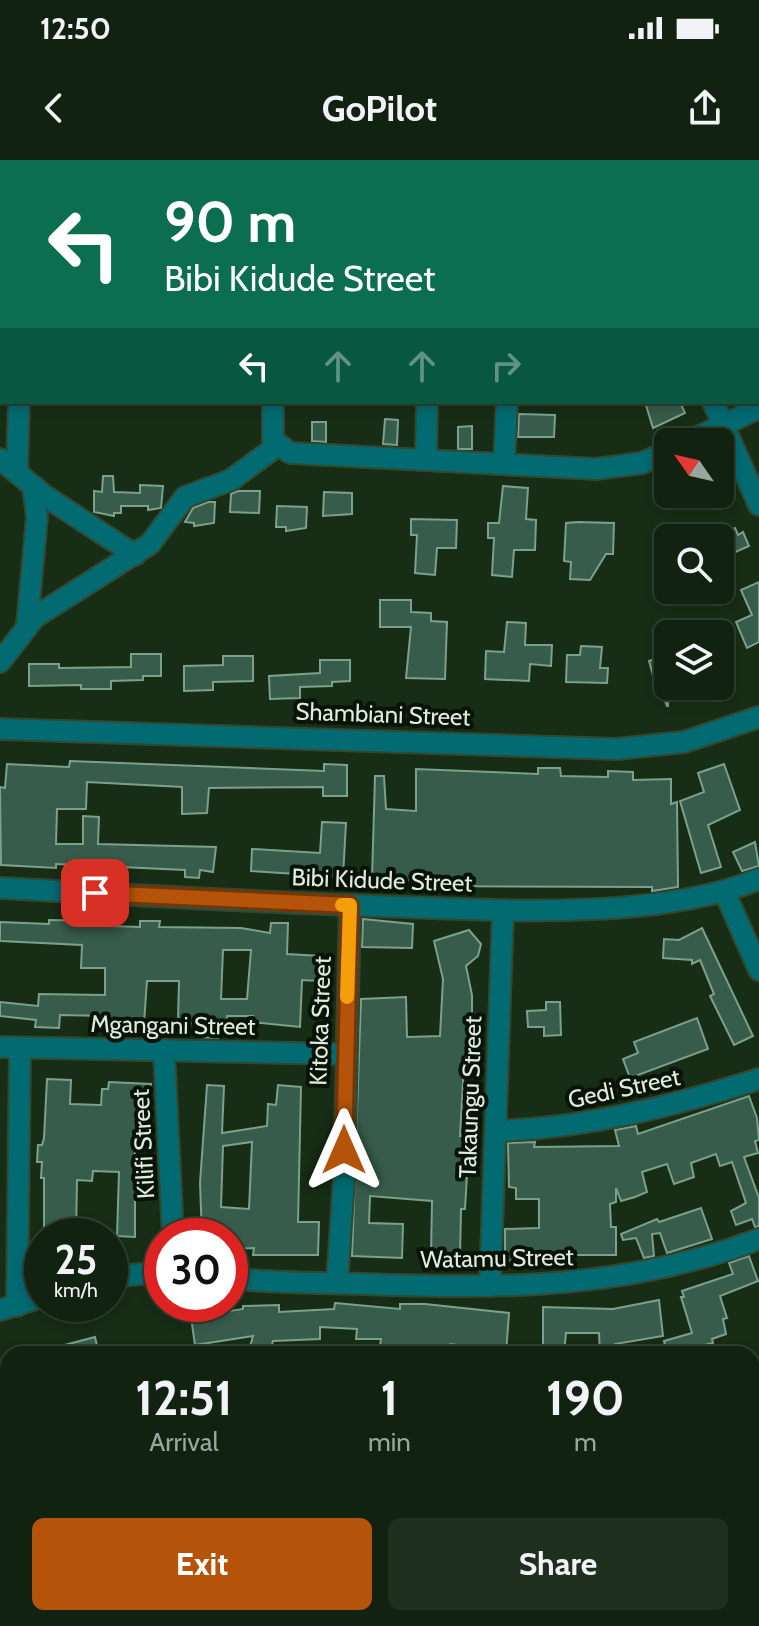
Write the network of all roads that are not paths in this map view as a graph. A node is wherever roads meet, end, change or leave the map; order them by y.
1 (19, 404) edge
2 (273, 404) edge
3 (427, 404) edge
4 (507, 404) edge
5 (714, 404) edge
6 (759, 408) edge
7 (723, 424) junction
8 (715, 428) edge
9 (277, 446) junction
10 (654, 457) edge
11 (0, 459) edge
12 (426, 460) junction
13 (504, 464) junction
14 (17, 472) junction
15 (33, 486) junction
16 (759, 505) edge
17 (135, 555) junction
18 (27, 625) junction
19 (0, 662) edge
20 (759, 717) edge
21 (0, 729) edge
22 (759, 879) edge
23 (0, 888) edge
24 (725, 893) junction
25 (350, 905) junction
26 (503, 910) junction
27 (759, 970) edge
28 (10, 1047) edge
29 (164, 1050) junction
30 (345, 1054) junction
31 (759, 1079) edge
32 (497, 1131) junction
33 (172, 1218) edge
34 (759, 1239) edge
35 (248, 1279) edge
36 (337, 1283) junction
37 (490, 1286) junction
38 (8, 1308) edge

1 - 14 street
2 - 9 street
3 - 12 street
4 - 13 street
5 - 7 street
6 - 7 street
7 - 8 street
7 - 16 street
9 - 12 street
9 - 17 street
10 - 13 street
11 - 14 street
12 - 13 street
14 - 15 street
15 - 17 street
15 - 18 street
17 - 18 street
18 - 19 street
20 - 21 street, Shambiani Street
22 - 24 street, Bibi Kidude Street
23 - 25 street, Bibi Kidude Street
24 - 26 street, Bibi Kidude Street
24 - 27 street
25 - 26 street, Bibi Kidude Street
25 - 30 street, Kitoka Street
26 - 32 street, Takaungu Street
28 - 29 street, Mgangani Street
28 - 38 street
29 - 30 street, Mgangani Street
29 - 33 street, Kilifi Street
30 - 36 street, Kitoka Street
31 - 32 street, Gedi Street
32 - 37 street, Takaungu Street
34 - 37 street, Watamu Street
35 - 36 street, Watamu Street
36 - 37 street, Watamu Street

